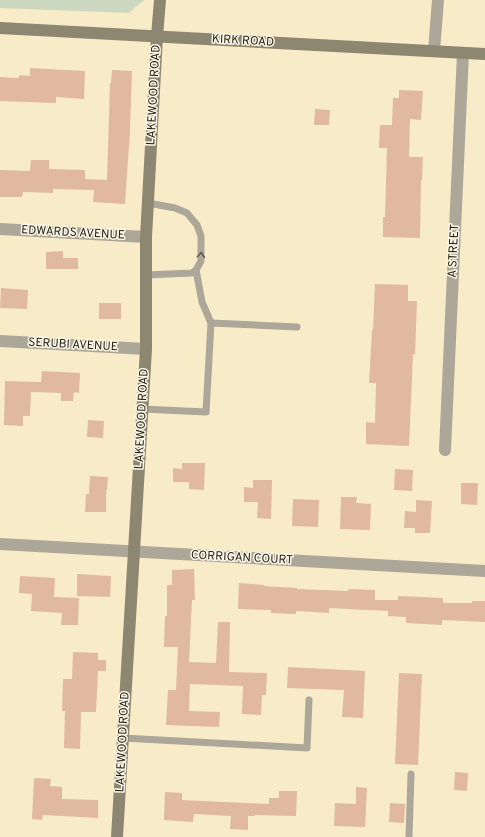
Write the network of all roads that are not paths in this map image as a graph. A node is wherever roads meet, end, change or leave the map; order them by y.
1 (160, 0) edge
2 (438, 0) edge
3 (0, 28) edge
4 (157, 36) junction
5 (434, 51) junction
6 (463, 53) junction
7 (485, 54) edge
8 (148, 203) junction
9 (0, 228) edge
10 (146, 237) junction
11 (196, 270) junction
12 (146, 274) junction
13 (211, 323) junction
14 (297, 327) dead end
15 (0, 341) edge
16 (146, 349) junction
17 (142, 409) junction
18 (445, 450) dead end
19 (0, 544) edge
20 (134, 552) junction
21 (485, 571) edge
22 (309, 700) dead end
23 (123, 738) junction
24 (412, 774) dead end
25 (117, 837) edge
26 (409, 837) edge

1 - 4 street, LAKEWOOD ROAD
2 - 5 street
3 - 4 street, KIRK ROAD
4 - 5 street, KIRK ROAD
4 - 8 street, LAKEWOOD ROAD
5 - 6 street, KIRK ROAD
6 - 7 street, KIRK ROAD
6 - 18 street, A STREET
8 - 10 street, LAKEWOOD ROAD
11 -> 8 lane
9 - 10 street, EDWARDS AVENUE
10 - 12 street, LAKEWOOD ROAD
11 - 12 lane
11 - 13 lane
12 - 16 street, LAKEWOOD ROAD
13 - 14 lane
13 - 17 lane
15 - 16 street, SERUBI AVENUE
16 - 17 street, LAKEWOOD ROAD
17 - 20 street, LAKEWOOD ROAD
19 - 20 street, CORRIGAN COURT
20 - 21 street, CORRIGAN COURT
20 - 23 street, LAKEWOOD ROAD
22 - 23 lane
23 - 25 street, LAKEWOOD ROAD
24 - 26 lane

